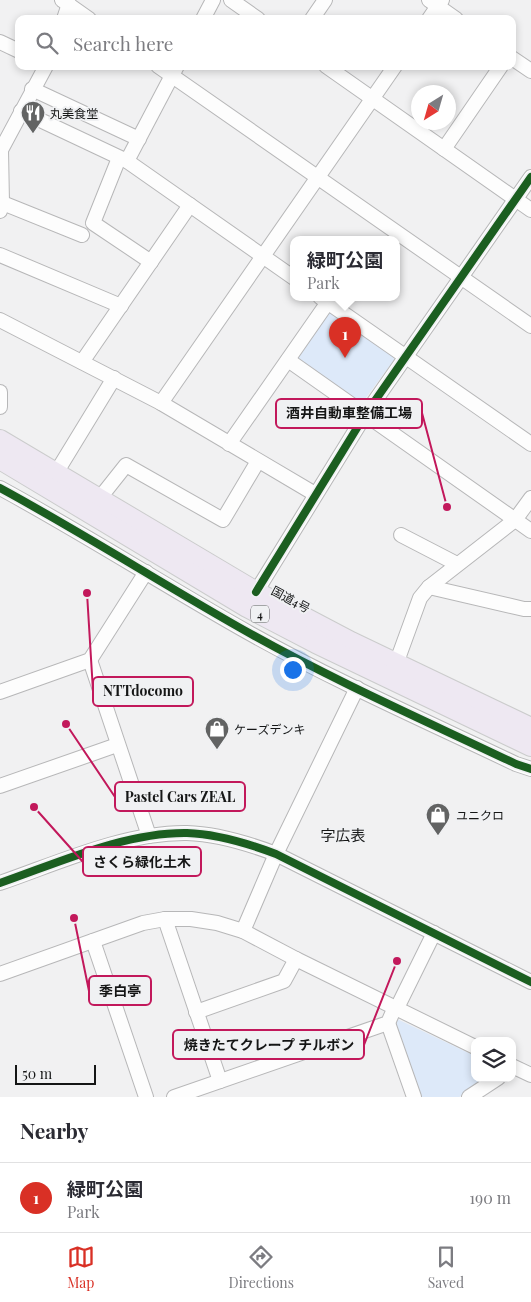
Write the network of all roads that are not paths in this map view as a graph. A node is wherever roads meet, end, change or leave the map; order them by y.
1 (213, 0) edge
2 (231, 0) edge
3 (326, 0) edge
4 (66, 2) edge
5 (436, 2) edge
6 (64, 15) edge
7 (84, 15) edge
8 (204, 15) edge
9 (252, 15) edge
10 (315, 15) edge
11 (430, 15) edge
12 (451, 15) edge
13 (0, 42) edge
14 (15, 49) edge
15 (516, 61) edge
16 (44, 70) edge
17 (332, 70) edge
18 (392, 70) edge
19 (498, 70) edge
20 (174, 71) edge
21 (531, 71) edge
22 (32, 89) junction
23 (373, 98) junction
24 (21, 111) junction
25 (139, 139) junction
26 (444, 149) junction
27 (123, 160) junction
28 (531, 177) edge
29 (318, 178) junction
30 (516, 199) junction
31 (1, 205) edge
32 (190, 205) junction
33 (531, 210) edge
34 (82, 236) dead end
35 (0, 255) edge
36 (263, 257) junction
37 (151, 262) junction
38 (290, 275) edge
39 (461, 278) junction
40 (323, 301) edge
41 (325, 301) edge
42 (121, 306) junction
43 (0, 320) edge
44 (531, 326) edge
45 (406, 356) junction
46 (288, 360) junction
47 (82, 362) junction
48 (114, 378) junction
49 (0, 392) edge
50 (161, 403) junction
51 (0, 407) edge
52 (365, 415) junction
53 (0, 440) edge
54 (229, 444) junction
55 (531, 444) edge
56 (0, 459) edge
57 (258, 461) junction
58 (56, 473) junction
59 (0, 488) edge
60 (315, 494) junction
61 (531, 498) edge
62 (99, 499) junction
63 (515, 520) junction
64 (531, 531) edge
65 (401, 535) dead end
66 (457, 564) junction
67 (146, 572) junction
68 (429, 587) junction
69 (256, 592) junction
70 (531, 609) edge
71 (90, 660) junction
72 (396, 664) junction
73 (357, 688) junction
74 (0, 692) edge
75 (531, 728) edge
76 (117, 745) junction
77 (531, 746) edge
78 (531, 769) edge
79 (0, 786) edge
80 (149, 836) junction
81 (276, 854) junction
82 (0, 883) edge
83 (165, 919) junction
84 (243, 930) junction
85 (434, 933) junction
86 (93, 941) junction
87 (296, 959) junction
88 (0, 974) edge
89 (531, 982) edge
90 (396, 1008) junction
91 (196, 1012) junction
92 (388, 1022) junction
93 (471, 1045) edge
94 (516, 1068) edge
95 (531, 1075) edge
96 (220, 1081) junction
97 (492, 1082) edge
98 (146, 1097) edge
99 (174, 1097) edge
100 (414, 1097) edge
101 (470, 1097) edge

1 - 8 street
2 - 9 street
3 - 10 street
4 - 6 street
4 - 7 street
5 - 11 street
5 - 12 street
13 - 14 street
15 - 21 street
16 - 22 street
17 - 23 street
18 - 23 street
19 - 26 street
20 - 25 street
20 - 29 street
22 - 24 street
22 - 25 street
23 - 26 street
23 - 29 street
24 - 27 street
24 - 31 street
25 - 27 street
26 - 30 street
27 - 32 street
27 - 37 street
28 - 30 street
29 - 36 street
29 - 39 street
30 - 33 street
30 - 39 street
31 - 34 street
32 - 36 street
32 - 37 street
35 - 42 street
36 - 38 street
36 - 50 street
37 - 42 street
39 - 44 street
39 - 45 street
40 - 46 street
41 - 45 street
42 - 47 street
43 - 47 street
45 - 52 street
45 - 55 street
46 - 52 street
46 - 54 street
47 - 48 street
48 - 50 street
48 - 58 street
49 - 51 street
50 - 54 street
52 - 60 street
52 - 63 street
53 - 58 highway, 国道4号 / 4
54 - 57 street
56 - 77 highway, 4
57 - 60 street
57 - 62 street
58 - 62 highway, 国道4号 / 4
59 - 67 street
60 - 69 street
61 - 63 street
62 - 69 highway, 国道4号 / 4
63 - 64 street
63 - 66 street
65 - 66 street
66 - 68 street
67 - 71 street
67 - 73 street
68 - 70 street
68 - 72 street
69 - 72 highway, 国道4号 / 4
71 - 74 street
71 - 76 street
72 - 75 highway, 国道4号 / 4
73 - 78 street
73 - 81 street
76 - 79 street
76 - 80 street
80 - 81 street
80 - 82 street
81 - 84 street
81 - 85 street
83 - 84 street
83 - 86 street
83 - 91 street
84 - 87 street
85 - 89 street
85 - 90 street
86 - 88 street
86 - 98 street
87 - 90 street
87 - 91 street
90 - 92 street
90 - 93 street
91 - 96 street
92 - 96 street
92 - 100 street
94 - 95 street
96 - 99 street
97 - 101 street

